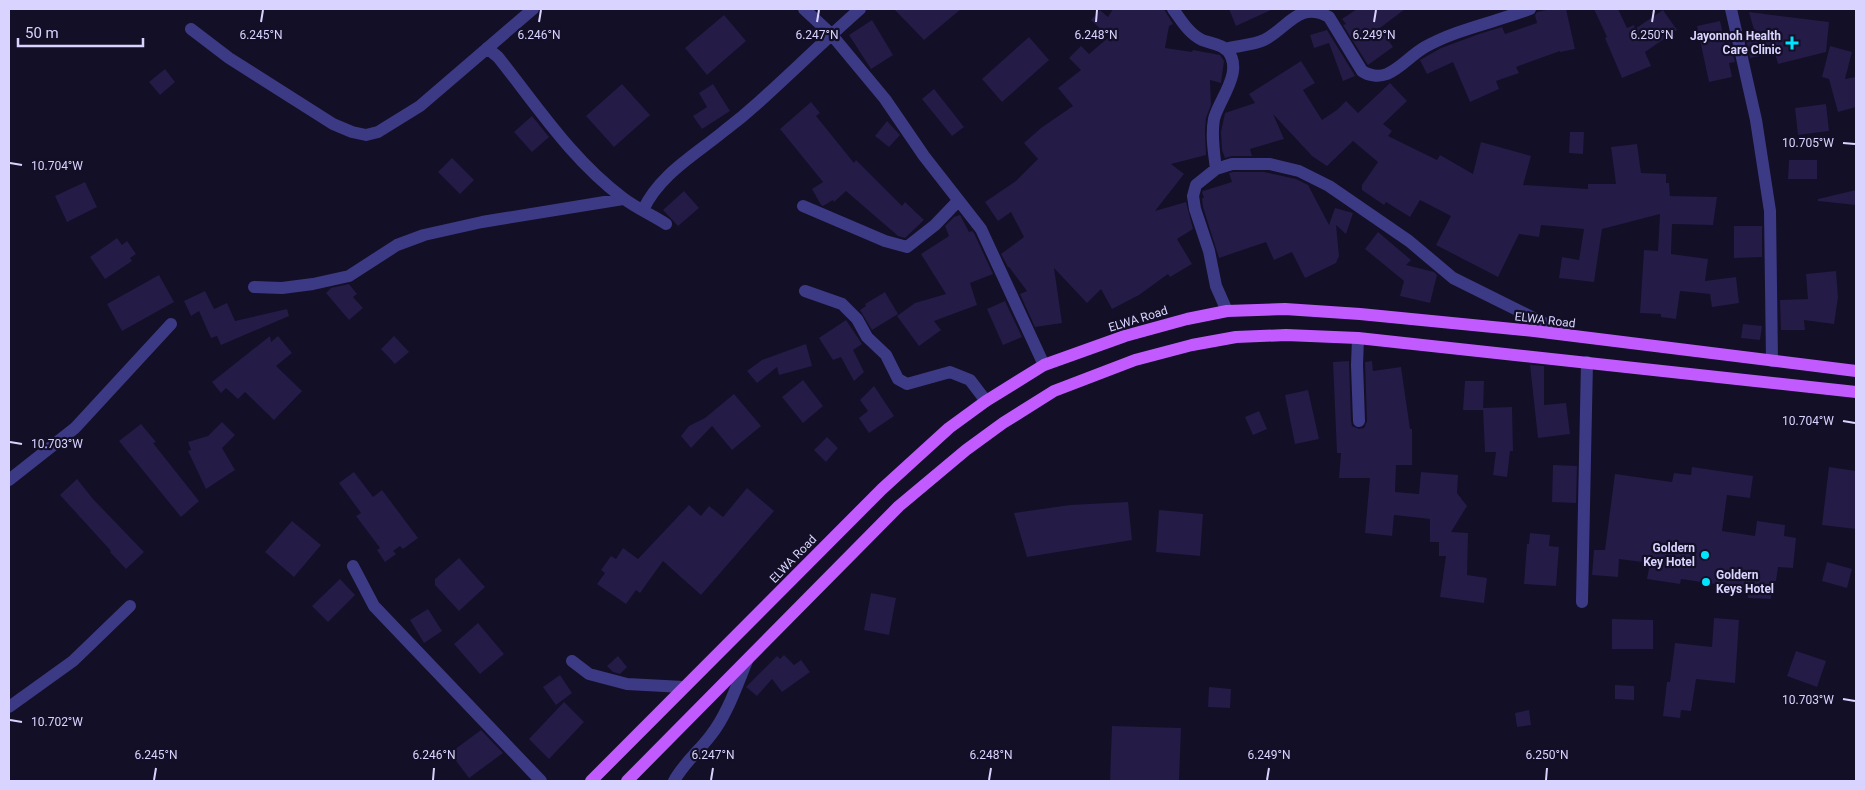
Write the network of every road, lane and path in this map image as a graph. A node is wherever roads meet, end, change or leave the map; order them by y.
1 (533, 9) edge
2 (804, 9) edge
3 (860, 9) edge
4 (1174, 9) edge
5 (1530, 9) edge
6 (1732, 9) edge
7 (191, 29) dead end
8 (831, 34) junction
9 (487, 48) junction
10 (1225, 48) junction
11 (1216, 169) junction
12 (623, 199) junction
13 (958, 201) junction
14 (803, 206) dead end
15 (643, 210) junction
16 (666, 224) dead end
17 (254, 287) dead end
18 (805, 291) dead end
19 (1227, 311) junction
20 (171, 324) dead end
21 (1570, 336) junction
22 (1358, 338) junction
23 (1772, 361) junction
24 (1587, 362) junction
25 (1044, 365) junction
26 (1856, 371) edge
27 (1856, 392) edge
28 (986, 401) junction
29 (1359, 421) dead end
30 (9, 480) edge
31 (352, 566) dead end
32 (1582, 602) dead end
33 (130, 606) dead end
34 (572, 661) dead end
35 (747, 661) junction
36 (683, 687) junction
37 (9, 707) edge
38 (541, 781) edge
39 (591, 781) edge
40 (627, 781) edge
41 (674, 781) edge

1 - 9 street
2 - 8 street
3 - 8 street
4 - 10 street
5 - 10 street
6 - 23 street
7 - 9 street
8 - 13 street
8 - 15 street
9 - 12 street
10 - 11 street
11 - 19 street
11 - 21 street
12 - 15 street
12 - 17 street
13 - 14 street
13 - 25 street
15 - 16 street
18 - 28 street
19 - 21 main road, ELWA Road
19 - 25 main road, ELWA Road
20 - 30 street
21 - 23 main road, ELWA Road
22 - 24 main road
22 - 29 street
22 - 35 main road
23 - 26 main road, ELWA Road
24 - 27 main road
24 - 32 street
25 - 28 main road, ELWA Road
28 - 36 main road, ELWA Road
31 - 38 street
33 - 37 street
34 - 36 street
35 - 40 main road
35 - 41 street
36 - 39 main road, ELWA Road

